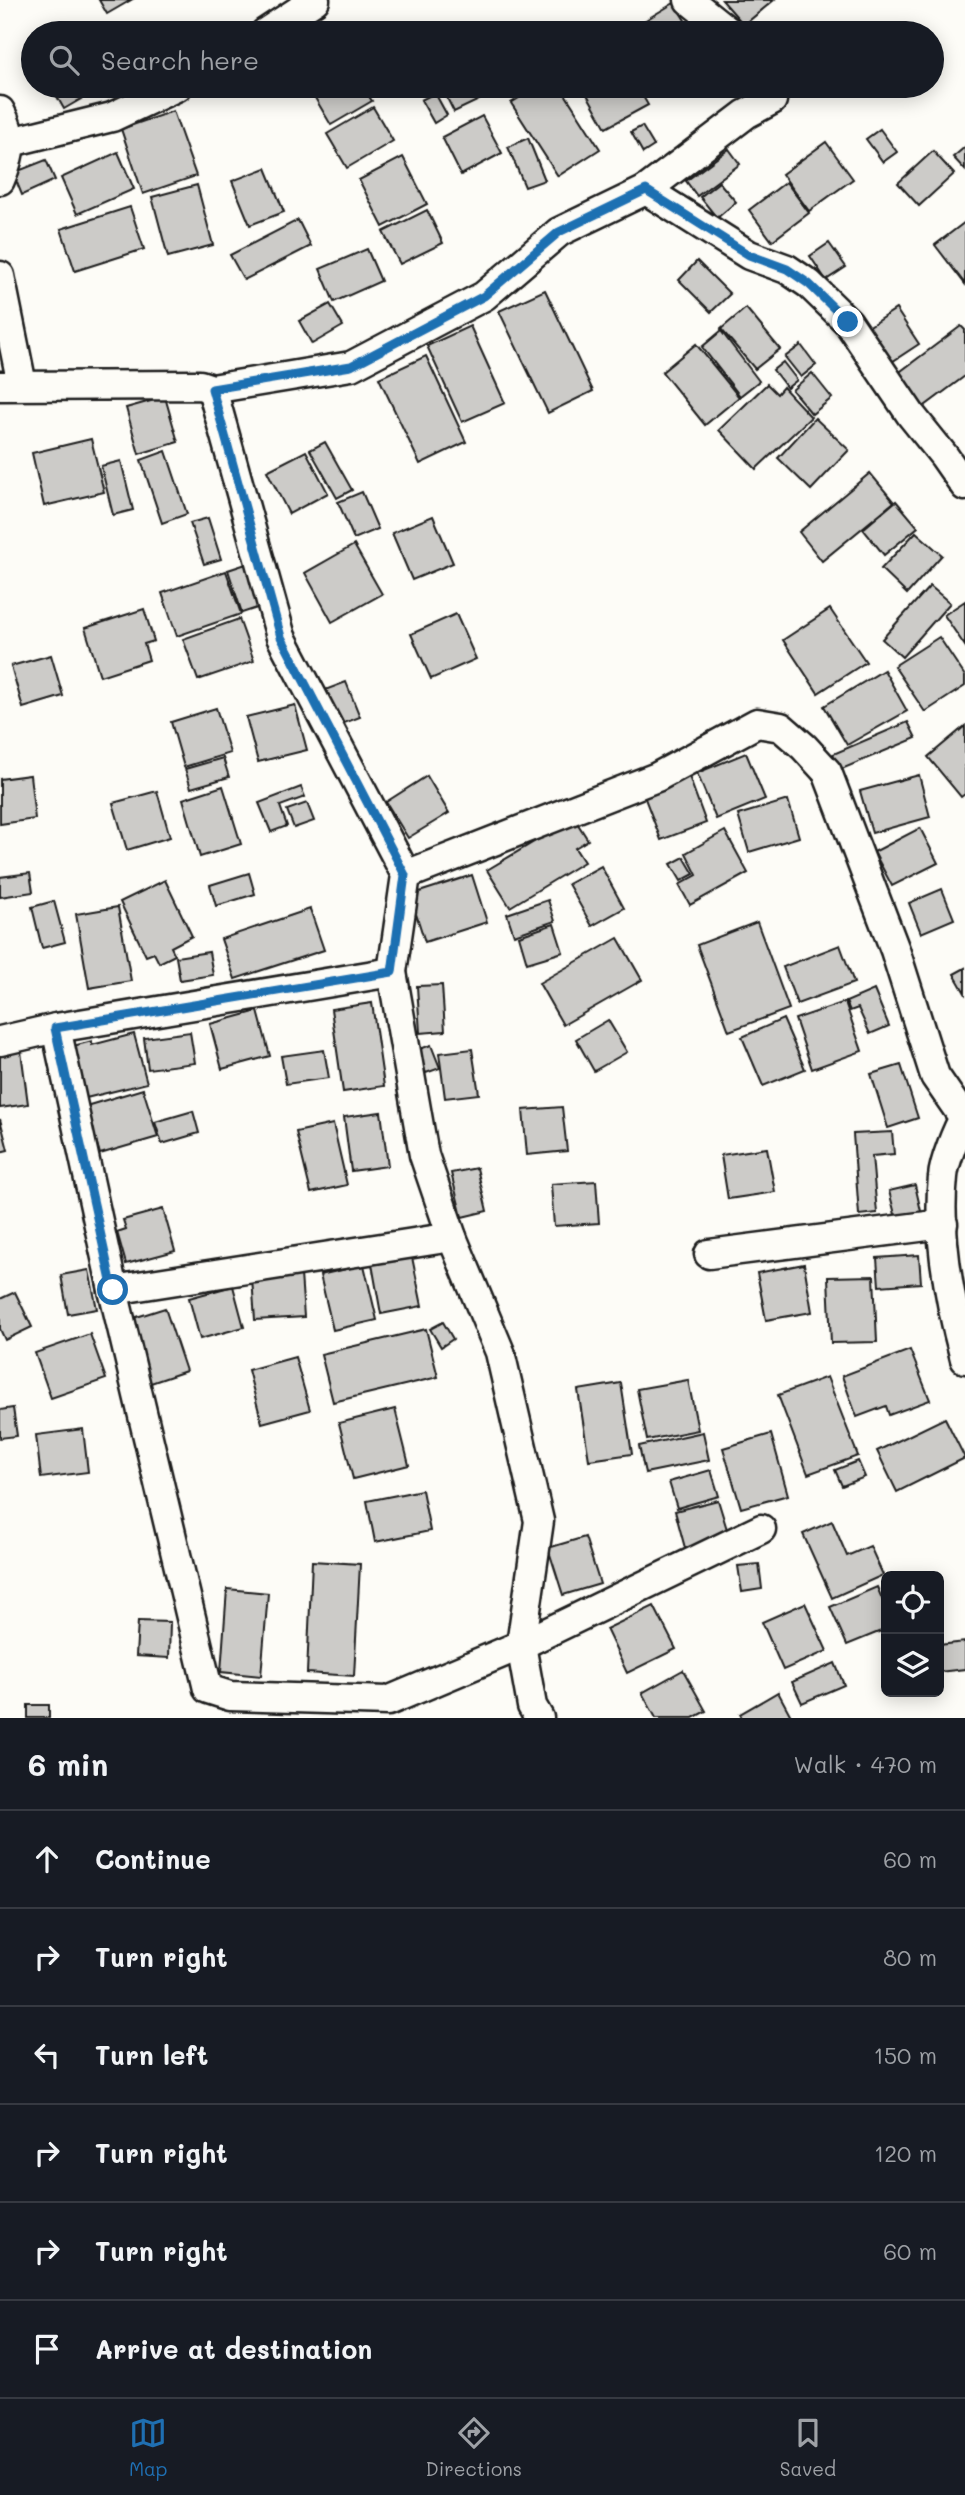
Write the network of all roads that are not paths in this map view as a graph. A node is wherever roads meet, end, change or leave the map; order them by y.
1 (315, 0) edge
2 (689, 0) edge
3 (283, 21) edge
4 (715, 21) edge
5 (153, 98) edge
6 (771, 98) edge
7 (0, 111) edge
8 (11, 142) junction
9 (0, 180) edge
10 (646, 190) junction
11 (0, 276) edge
12 (11, 386) edge
13 (212, 389) junction
14 (965, 486) edge
15 (405, 875) junction
16 (392, 972) junction
17 (55, 1028) junction
18 (0, 1041) edge
19 (964, 1117) edge
20 (943, 1224) junction
21 (452, 1237) junction
22 (709, 1254) dead end
23 (113, 1290) junction
24 (965, 1359) edge
25 (761, 1529) dead end
26 (521, 1645) junction
27 (539, 1718) edge

1 - 3 street
2 - 4 street
5 - 8 street
6 - 10 street
7 - 8 street
8 - 9 street
10 - 13 street
10 - 14 street
11 - 12 street
12 - 13 street
13 - 15 street
15 - 16 street
15 - 19 street
16 - 17 street
16 - 21 street
17 - 18 street
17 - 23 street
19 - 20 street
20 - 22 street
20 - 24 street
21 - 23 street
21 - 26 street
23 - 26 street
25 - 26 street
26 - 27 street

